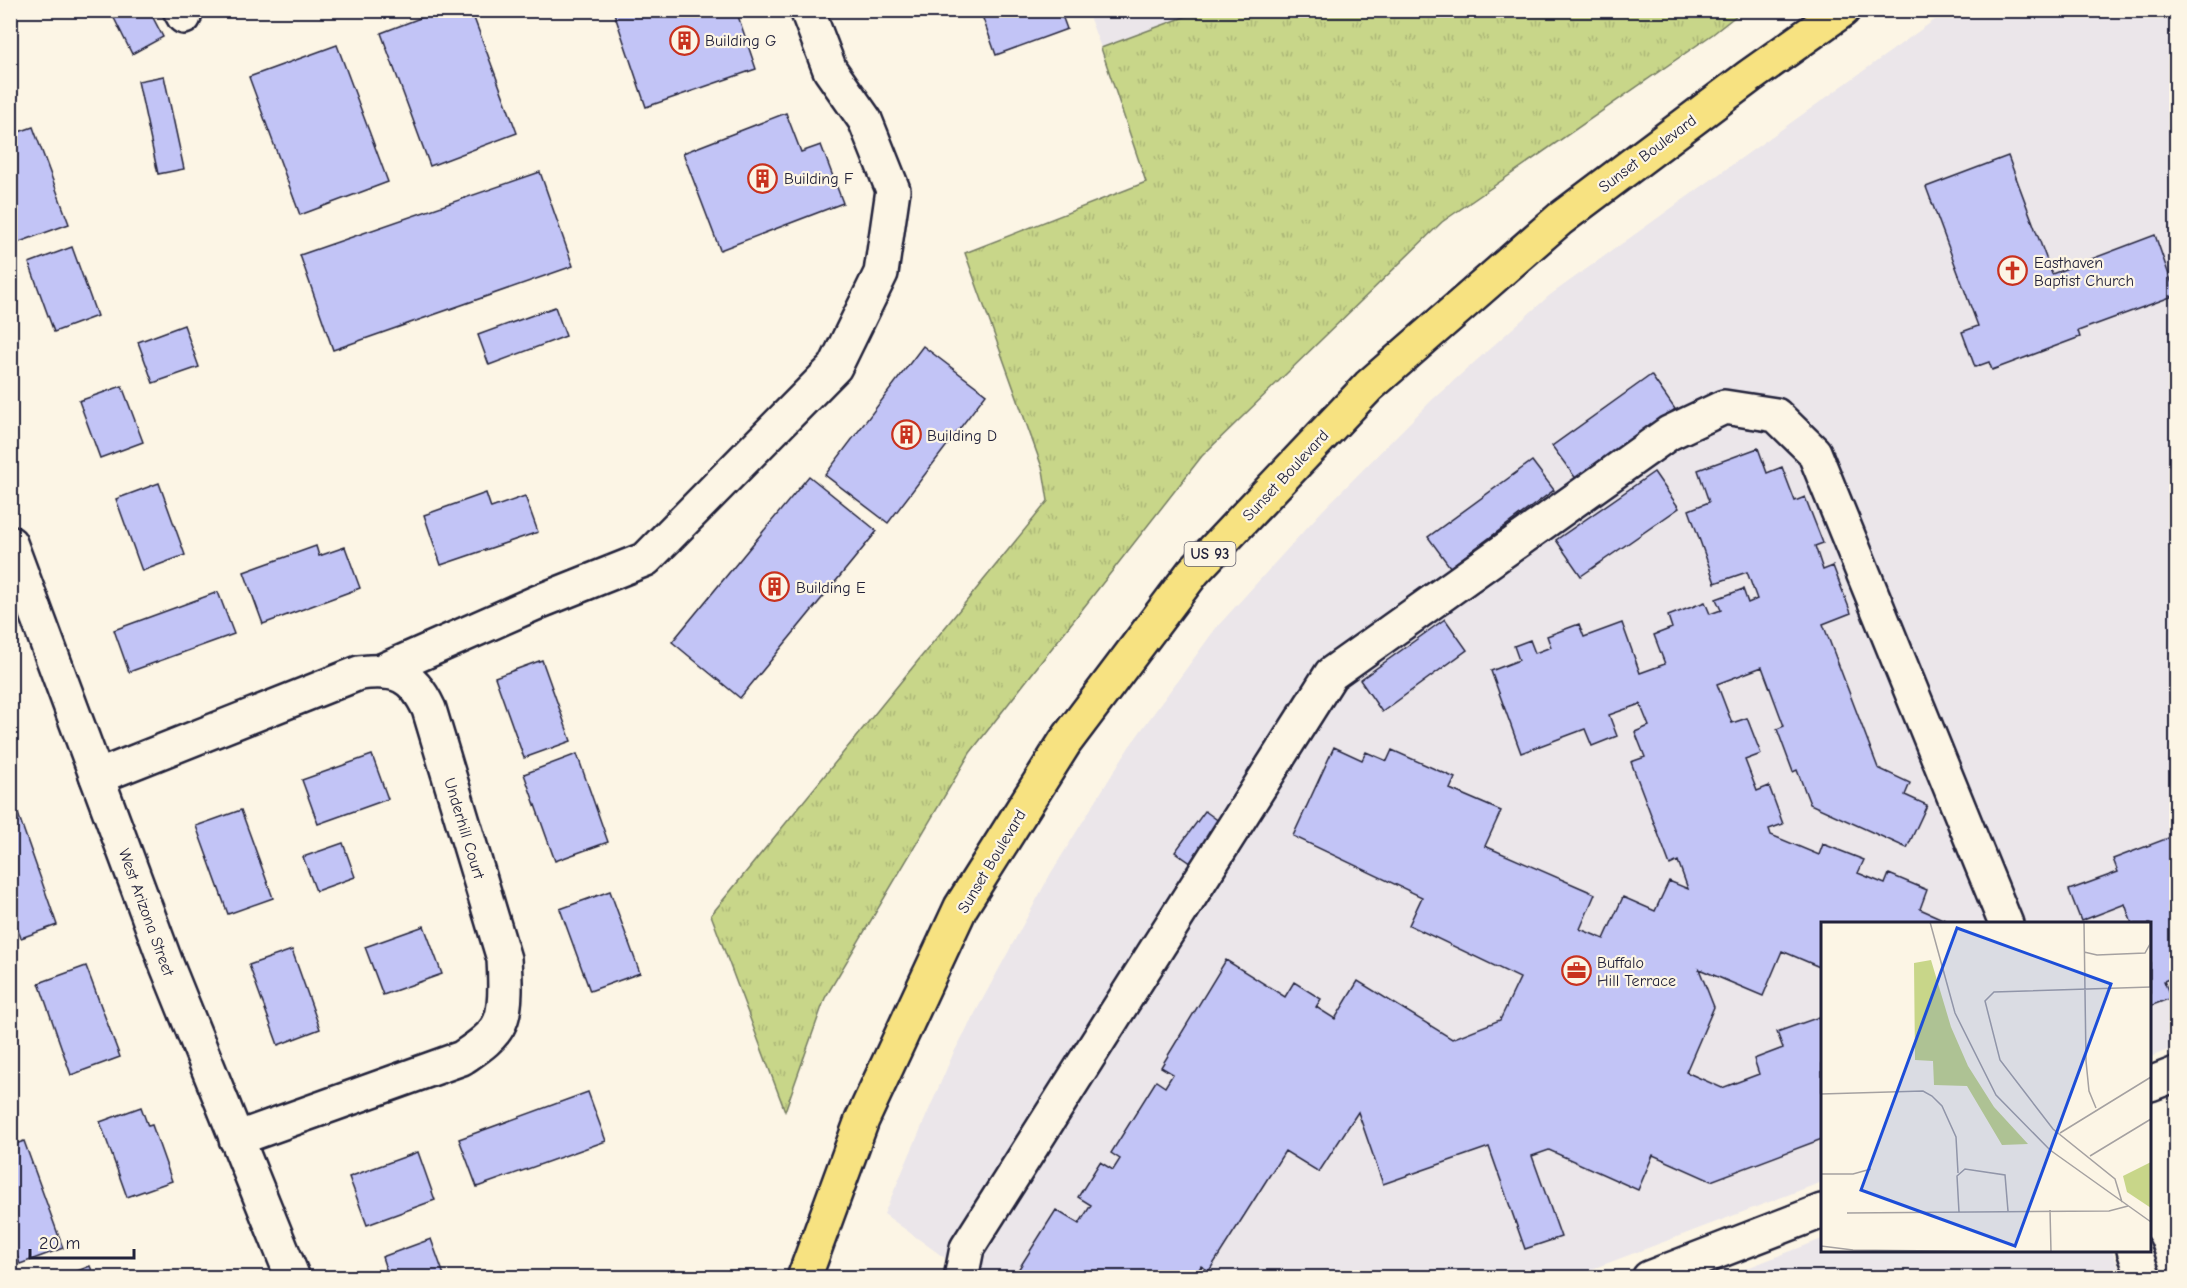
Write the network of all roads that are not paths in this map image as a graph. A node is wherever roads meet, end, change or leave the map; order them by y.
1 (807, 10) edge
2 (1843, 10) edge
3 (10, 543) edge
4 (384, 670) junction
5 (98, 777) junction
6 (2005, 922) edge
7 (2176, 1074) edge
8 (2151, 1084) edge
9 (236, 1139) junction
10 (1821, 1210) edge
11 (2134, 1252) edge
12 (1658, 1276) edge
13 (293, 1278) edge
14 (804, 1278) edge
15 (961, 1278) edge
16 (2144, 1278) edge

1 - 4 street
2 - 14 main road, Sunset Boulevard / US 93
3 - 5 street, West Arizona Street
4 - 5 street
4 - 9 street, Underhill Court
5 - 9 street, West Arizona Street
6 - 15 street
7 - 8 street
9 - 13 street, West Arizona Street
10 - 12 street
11 - 16 street

